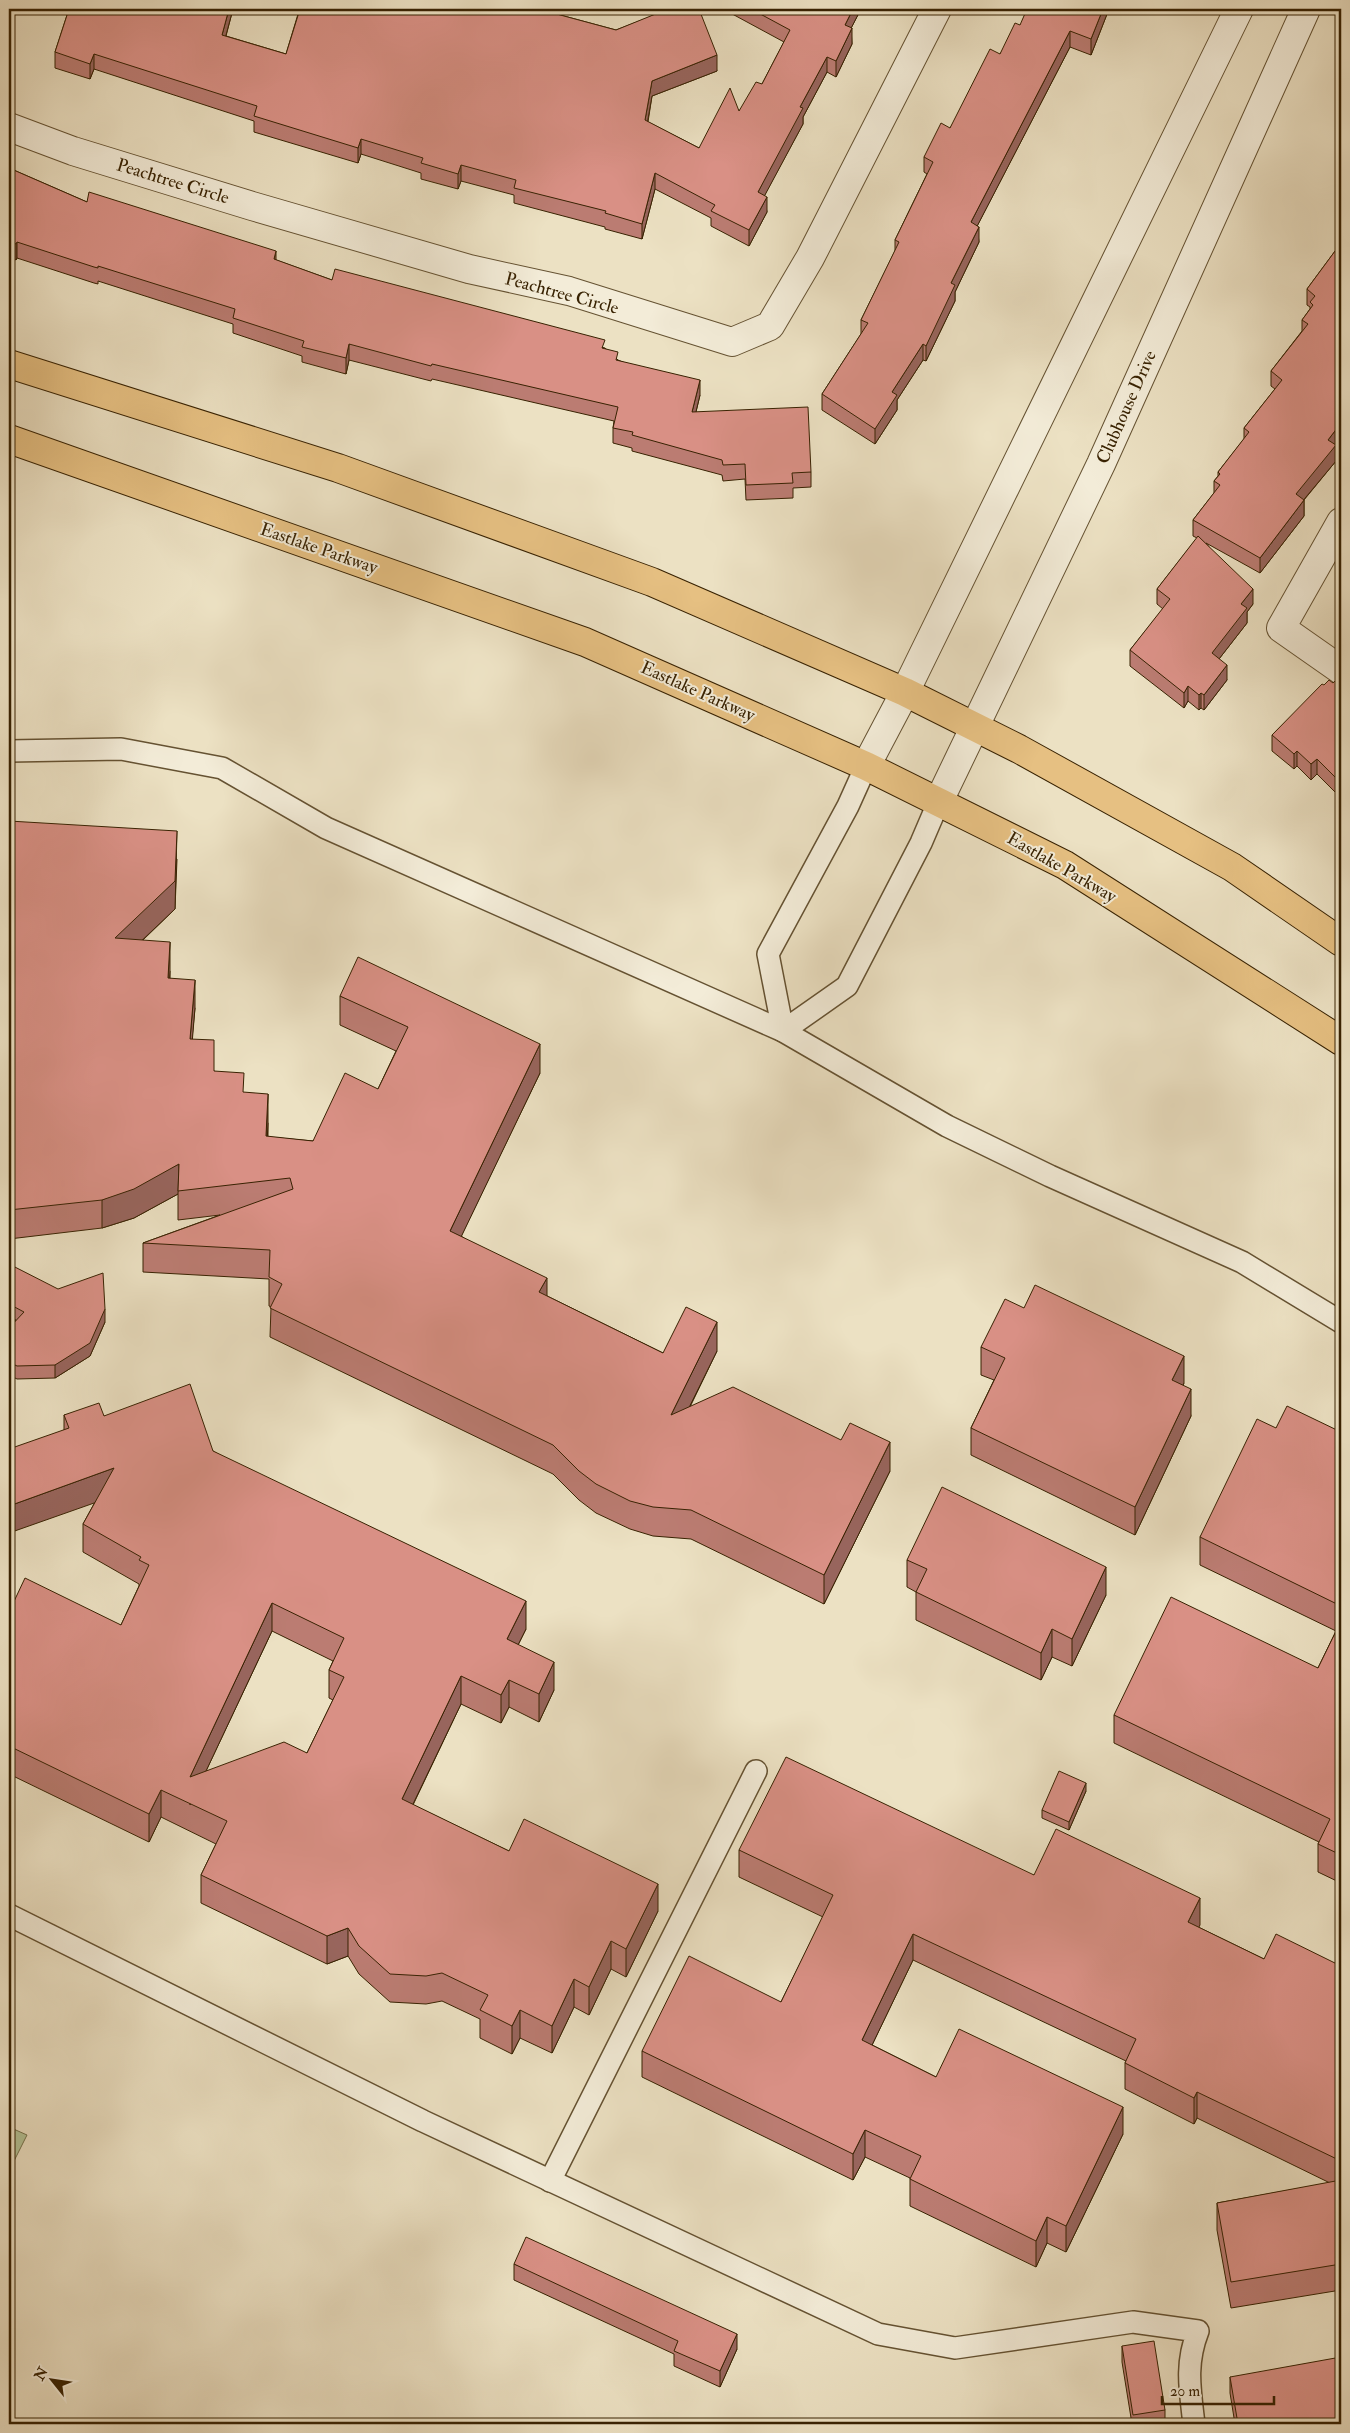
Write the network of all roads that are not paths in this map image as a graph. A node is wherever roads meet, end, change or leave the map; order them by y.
1 (938, 9) edge
2 (1239, 9) edge
3 (1306, 9) edge
4 (9, 126) edge
5 (9, 364) edge
6 (9, 439) edge
7 (1341, 522) edge
8 (1341, 670) edge
9 (905, 692) junction
10 (976, 728) junction
11 (9, 750) edge
12 (866, 766) junction
13 (939, 801) junction
14 (1341, 942) edge
15 (783, 1031) junction
16 (1341, 1041) edge
17 (1341, 1322) edge
18 (756, 1770) dead end
19 (9, 1915) edge
20 (550, 2181) junction
21 (1194, 2424) edge

1 - 4 street, Peachtree Circle
2 - 9 street
3 - 10 street, Clubhouse Drive
5 - 9 main road
6 - 12 main road, Eastlake Parkway
7 - 8 street
9 - 10 main road
9 - 12 street
10 - 13 street, Clubhouse Drive
10 - 14 main road
11 - 15 lane
12 - 13 main road, Eastlake Parkway
12 - 15 lane
13 - 15 lane
13 - 16 main road, Eastlake Parkway
15 - 17 lane
18 - 20 lane
19 - 20 lane
20 - 21 lane

